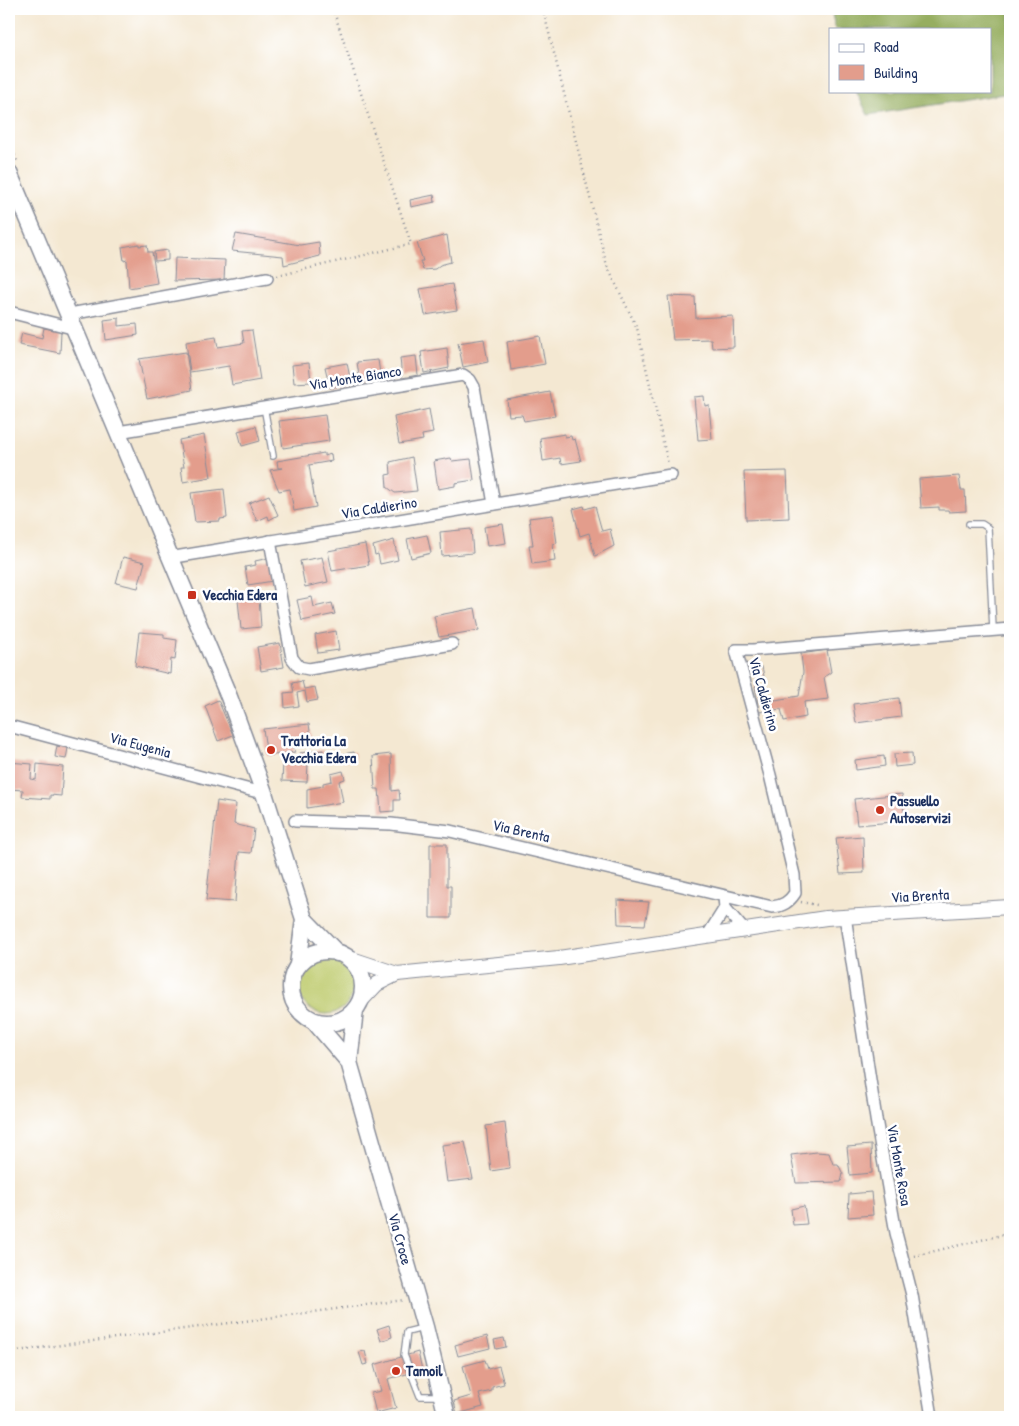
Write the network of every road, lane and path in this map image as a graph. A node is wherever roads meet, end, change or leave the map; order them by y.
1 (333, 9) edge
2 (543, 9) edge
3 (9, 173) edge
4 (267, 278) joint
5 (9, 312) edge
6 (73, 321) junction
7 (264, 408) junction
8 (118, 432) junction
9 (273, 456) dead end
10 (671, 476) joint
11 (494, 504) junction
12 (970, 524) dead end
13 (270, 541) junction
14 (169, 558) junction
15 (1010, 628) edge
16 (993, 629) junction
17 (452, 644) dead end
18 (9, 726) edge
19 (263, 790) junction
20 (295, 821) dead end
21 (795, 893) junction
22 (724, 902) junction
23 (824, 906) dead end
24 (1010, 906) edge
25 (845, 916) junction
26 (304, 919) junction
27 (744, 930) junction
28 (708, 935) junction
29 (342, 955) junction
30 (298, 965) junction
31 (397, 974) junction
32 (357, 1006) junction
33 (314, 1021) junction
34 (349, 1062) junction
35 (1010, 1234) edge
36 (902, 1258) junction
37 (415, 1298) junction
38 (425, 1328) junction
39 (9, 1352) edge
40 (442, 1396) junction
41 (447, 1417) edge
42 (932, 1417) edge

1 - 4 path
2 - 10 path
3 - 6 main road
4 - 6 street
5 - 6 street
6 - 8 main road
7 - 8 street, Via Monte Bianco
7 - 9 lane
7 - 11 street, Via Monte Bianco
8 - 14 main road
10 - 11 street, Via Caldierino
11 - 13 street, Via Caldierino
12 - 16 lane
13 - 14 street, Via Caldierino
13 - 17 street
14 - 19 main road
15 - 16 street, Via Caldierino
16 - 21 street, Via Caldierino
18 - 19 street, Via Eugenia
19 - 26 main road
20 - 22 street, Via Brenta
21 - 22 street
21 - 23 path
22 - 27 street
22 - 28 street
24 - 25 street, Via Brenta
25 - 27 street, Via Brenta
25 - 36 street, Via Monte Rosa
26 - 29 main road, Via Croce
26 - 30 main road, Via Croce
27 - 28 street, Via Brenta
28 - 31 street, Via Brenta
29 - 30 main road
29 - 31 street, Via Brenta
29 - 32 main road, Via Croce
30 - 33 main road, Via Croce
31 - 32 street, Via Brenta
32 - 33 main road
32 - 34 main road, Via Croce
33 - 34 main road, Via Croce
34 - 37 main road, Via Croce
35 - 36 path
36 - 42 street, Via Monte Rosa
37 - 38 main road, Via Croce
37 - 39 path
38 - 40 main road, Via Croce
38 - 40 lane
40 - 41 main road, Via Croce

